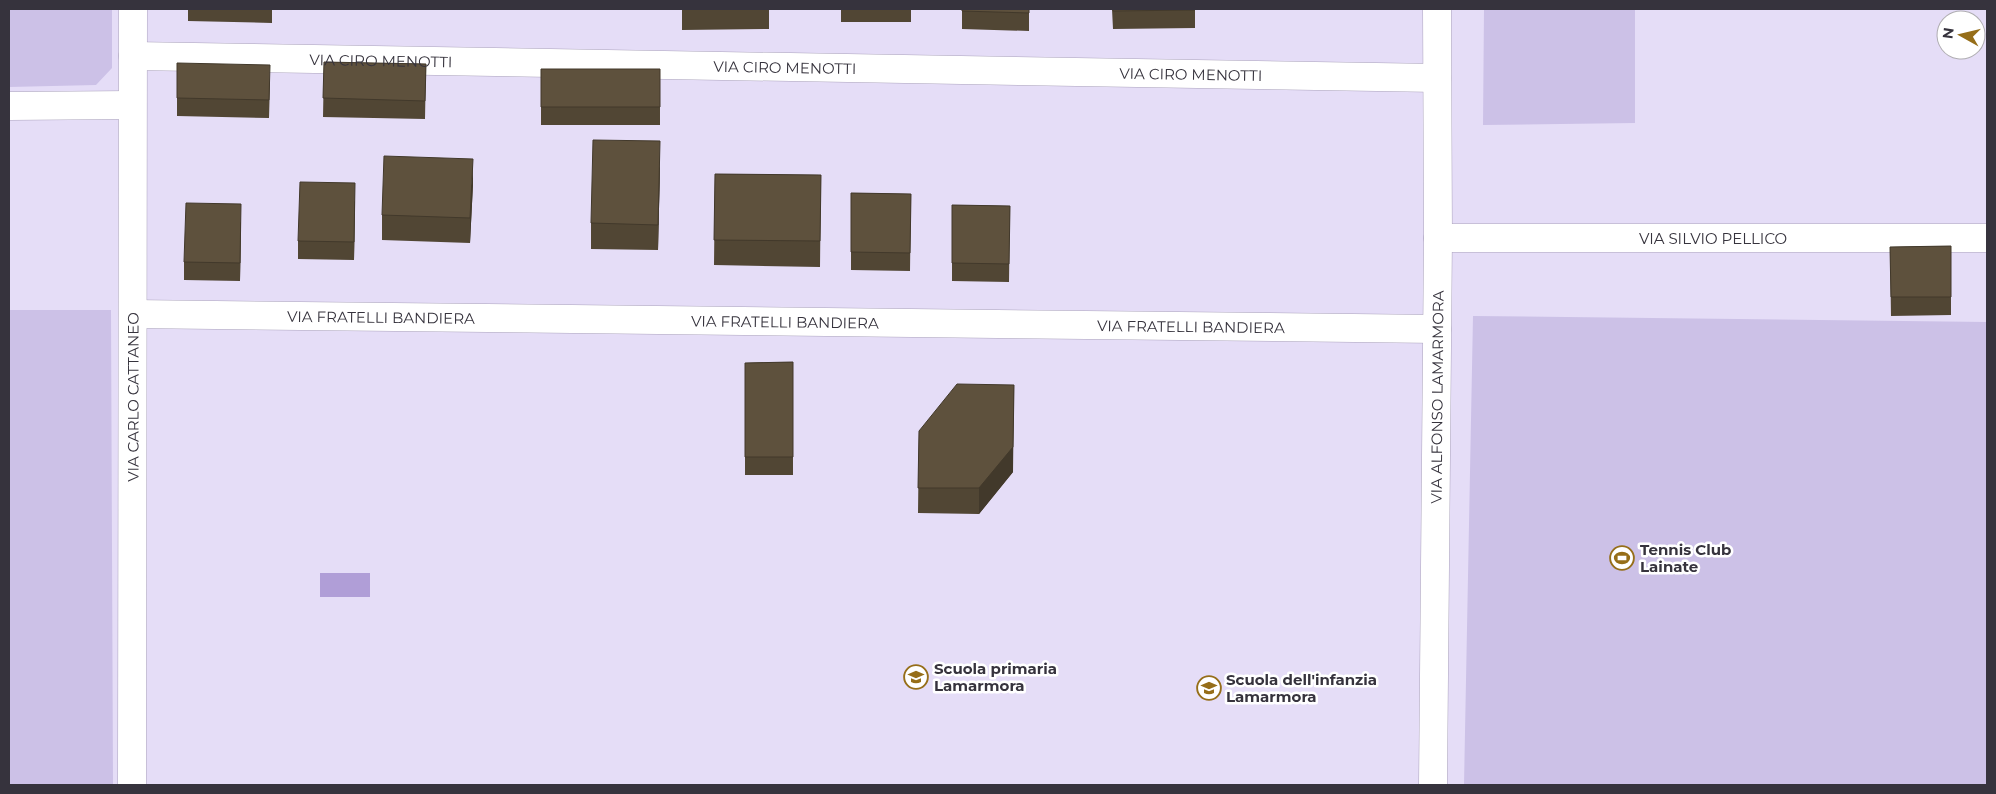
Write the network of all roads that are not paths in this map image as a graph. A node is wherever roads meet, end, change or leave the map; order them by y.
1 (133, 9) edge
2 (1437, 9) edge
3 (133, 56) junction
4 (1437, 78) junction
5 (131, 105) junction
6 (9, 106) edge
7 (1438, 238) junction
8 (1987, 238) edge
9 (134, 314) junction
10 (1438, 329) junction
11 (132, 785) edge
12 (1433, 785) edge

1 - 3 street, VIA CARLO CATTANEO
2 - 4 street, VIA ALFONSO LAMARMORA
3 - 4 street, VIA CIRO MENOTTI
3 - 5 street, VIA CARLO CATTANEO
4 - 7 street, VIA ALFONSO LAMARMORA
5 - 6 street
5 - 9 street, VIA CARLO CATTANEO
7 - 8 street, VIA SILVIO PELLICO
7 - 10 street, VIA ALFONSO LAMARMORA
9 - 10 street, VIA FRATELLI BANDIERA
9 - 11 street, VIA CARLO CATTANEO
10 - 12 street, VIA ALFONSO LAMARMORA

